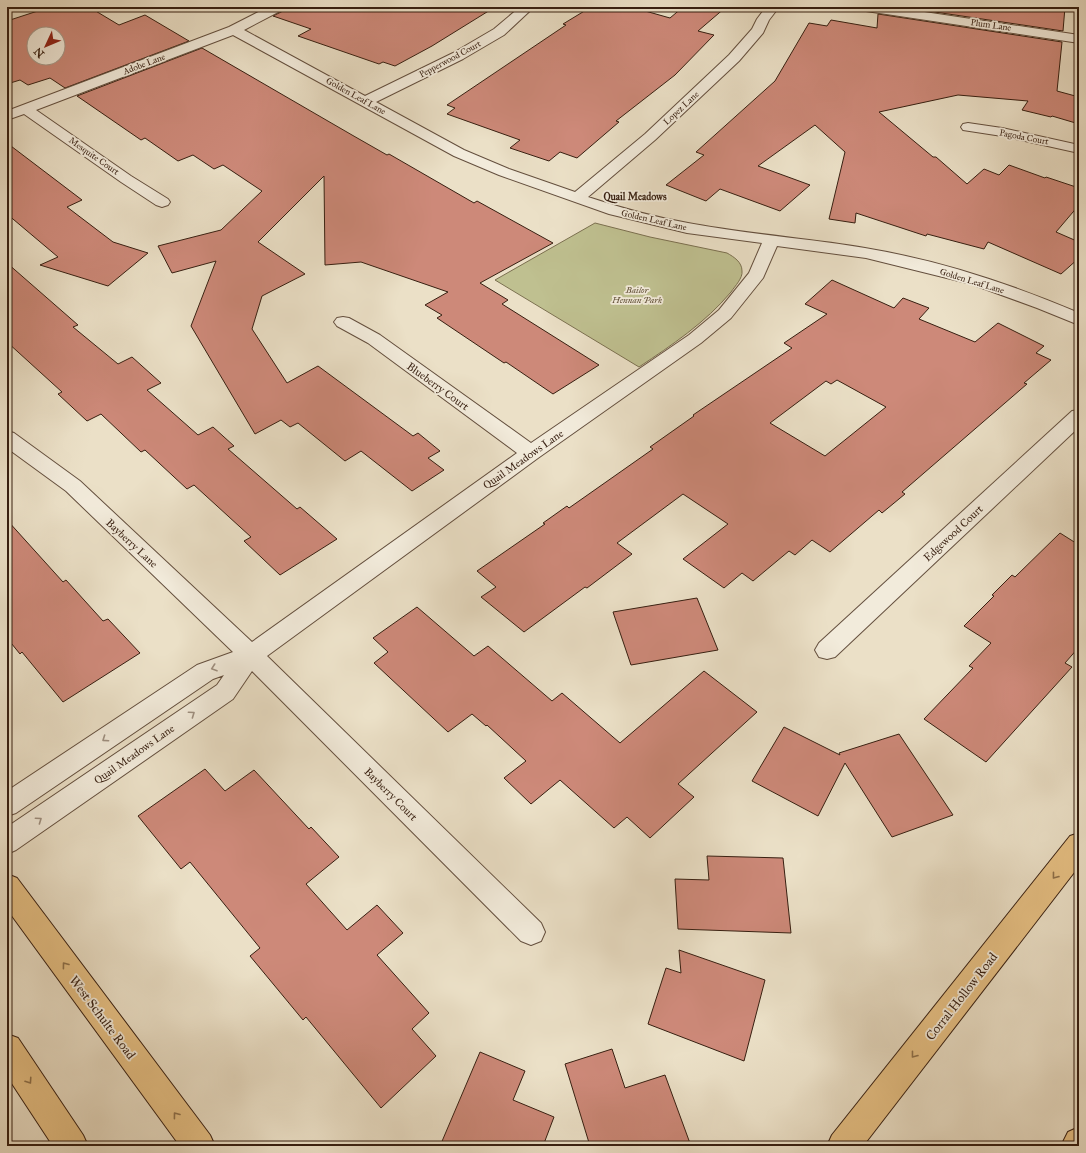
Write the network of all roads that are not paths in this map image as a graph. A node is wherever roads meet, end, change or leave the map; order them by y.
1 (278, 7) edge
2 (528, 7) edge
3 (773, 7) edge
4 (866, 7) edge
5 (234, 30) junction
6 (1079, 38) edge
7 (366, 101) junction
8 (26, 109) junction
9 (7, 116) edge
10 (968, 127) dead end
11 (1079, 149) edge
12 (577, 198) junction
13 (162, 202) dead end
14 (771, 240) junction
15 (1079, 320) edge
16 (343, 322) dead end
17 (1079, 416) edge
18 (7, 438) edge
19 (531, 453) junction
20 (826, 650) dead end
21 (251, 656) junction
22 (7, 805) edge
23 (7, 842) edge
24 (1079, 845) edge
25 (7, 887) edge
26 (531, 932) dead end
27 (7, 1049) edge
28 (1079, 1143) edge
29 (72, 1146) edge
30 (199, 1146) edge
31 (843, 1146) edge
32 (1077, 1146) edge

1 - 5 street, Adobe Lane
2 - 7 street, Pepperwood Court
3 - 12 street, Lopez Lane
4 - 6 street, Plum Lane
5 - 7 street, Golden Leaf Lane
5 - 8 street, Adobe Lane
7 - 12 street, Golden Leaf Lane
8 - 9 street, Adobe Lane
8 - 13 street, Mesquite Court
10 - 11 street, Pagoda Court
12 - 14 street, Golden Leaf Lane
14 - 15 street, Golden Leaf Lane
14 - 19 street, Quail Meadows Lane
16 - 19 street, Blueberry Court
17 - 20 street, Edgewood Court
18 - 21 street, Bayberry Lane
19 - 21 street, Quail Meadows Lane
21 -> 22 street, Quail Meadows Lane
23 -> 21 street, Quail Meadows Lane
21 - 26 street, Bayberry Court
24 -> 31 main road, Corral Hollow Road
30 -> 25 main road, West Schulte Road
27 -> 29 main road
28 - 32 main road

